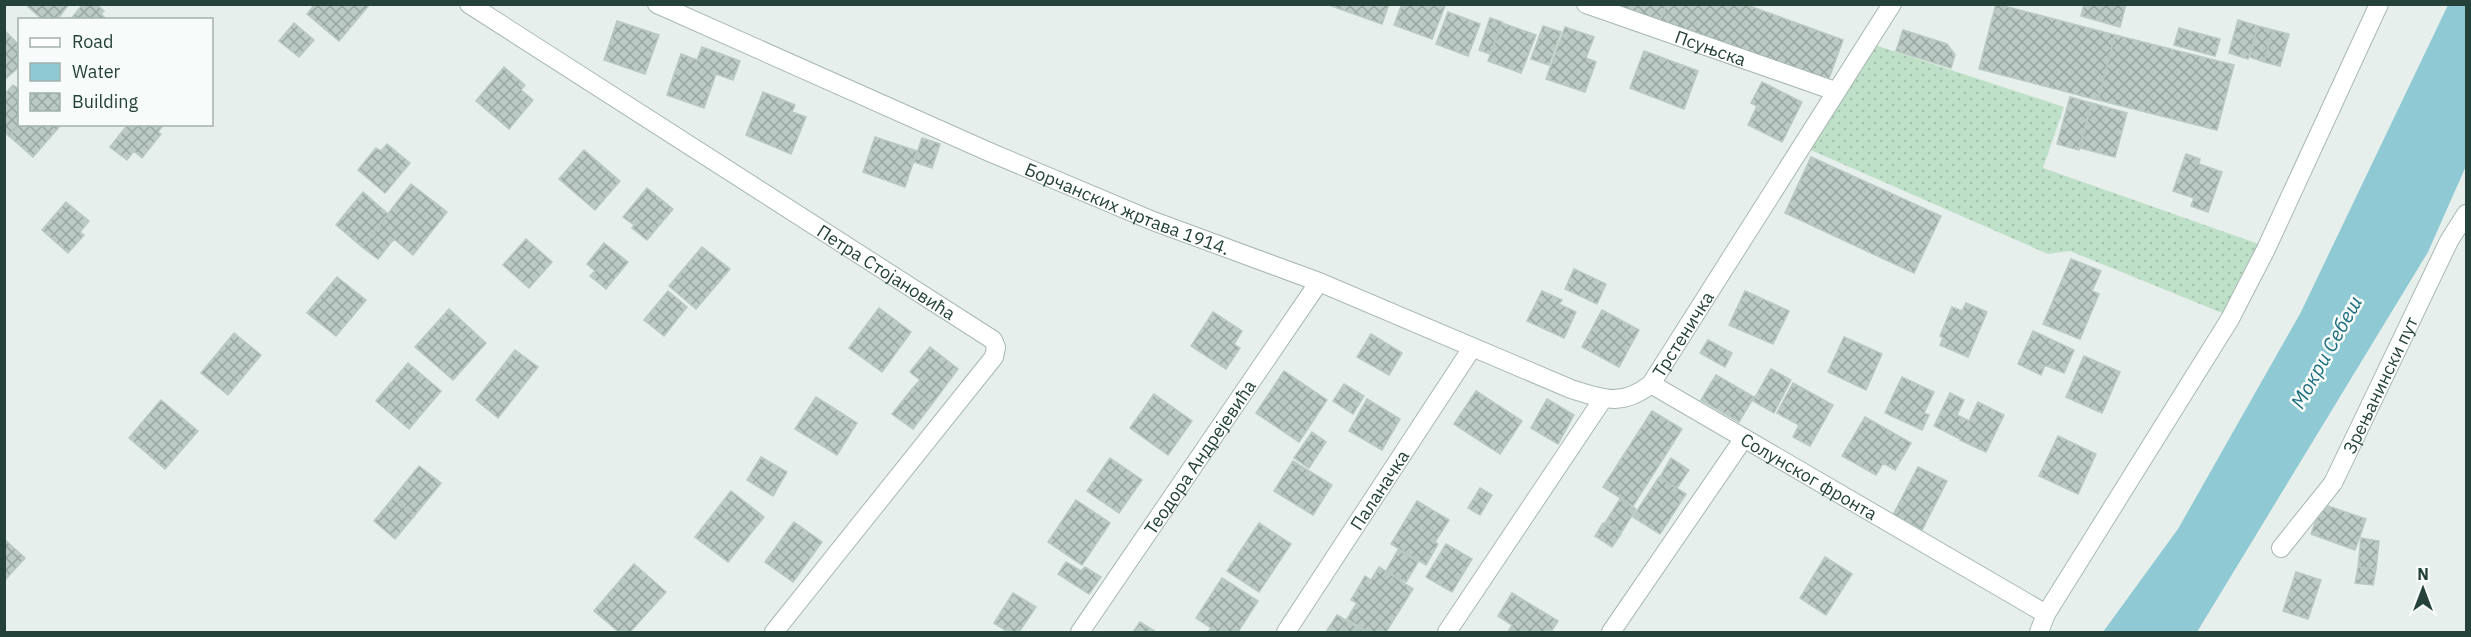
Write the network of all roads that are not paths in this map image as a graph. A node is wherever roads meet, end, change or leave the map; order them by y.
1 (469, 4) edge
2 (657, 4) edge
3 (1586, 4) edge
4 (1892, 4) edge
5 (2379, 4) edge
6 (1835, 91) junction
7 (2466, 214) edge
8 (1319, 282) junction
9 (1472, 348) junction
10 (1651, 384) junction
11 (1603, 399) junction
12 (1744, 438) junction
13 (2281, 548) dead end
14 (2046, 614) junction
15 (774, 633) edge
16 (1080, 633) edge
17 (1286, 633) edge
18 (1447, 633) edge
19 (1611, 633) edge
20 (2039, 633) edge

1 - 15 street, Петра Стојановића
2 - 8 street, Борчанских жртава 1914.
3 - 6 street, Псуњска
4 - 6 street, Трстеничка
5 - 14 street
6 - 10 street, Трстеничка
7 - 13 street, Зрењанински пут
8 - 9 street, Борчанских жртава 1914.
8 - 16 street, Теодора Андрејевића
9 - 11 street, Борчанских жртава 1914.
9 - 17 street, Паланачка
10 - 11 street, Трстеничка
10 - 12 street
11 - 18 street
12 - 14 street, Солунског фронта
12 - 19 street, Солунског фронта
14 - 20 street

